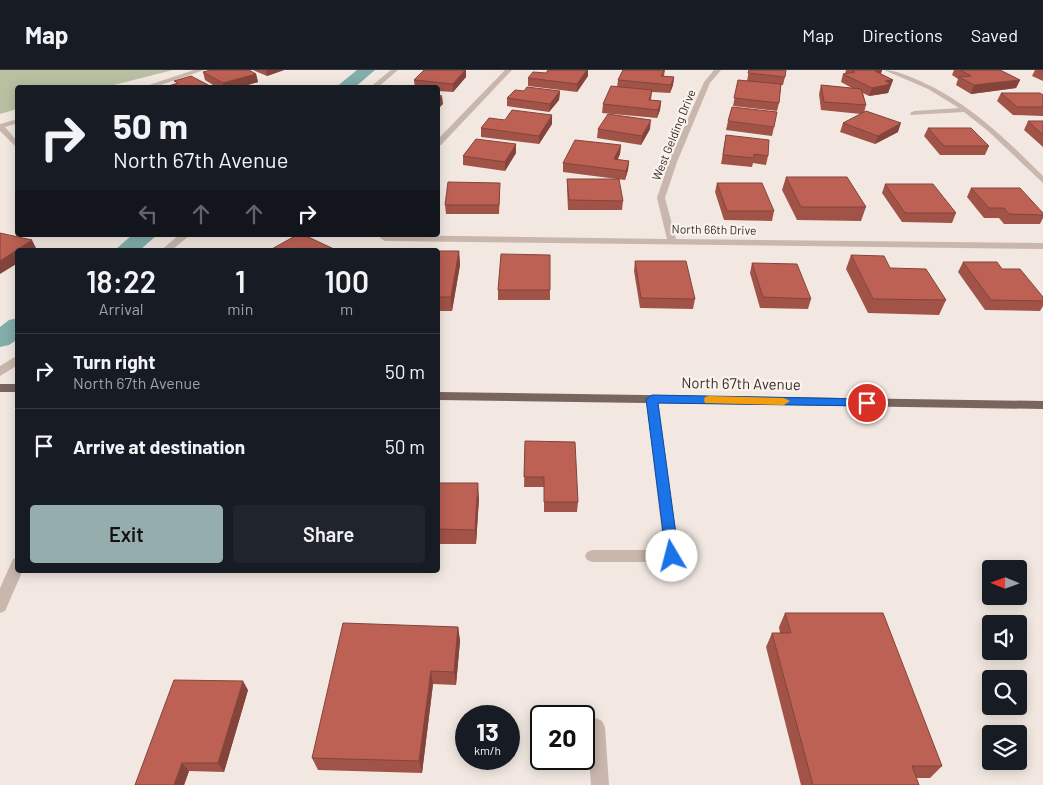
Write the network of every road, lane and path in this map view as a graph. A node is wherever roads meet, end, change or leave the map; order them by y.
1 (201, 70) edge
2 (394, 70) edge
3 (509, 70) edge
4 (718, 70) edge
5 (887, 70) edge
6 (153, 85) edge
7 (376, 85) edge
8 (965, 110) junction
9 (914, 113) dead end
10 (15, 122) edge
11 (0, 126) edge
12 (440, 140) edge
13 (15, 144) edge
14 (1043, 181) edge
15 (182, 237) edge
16 (386, 237) edge
17 (672, 242) junction
18 (1043, 246) edge
19 (169, 248) edge
20 (15, 361) edge
21 (0, 372) edge
22 (0, 388) edge
23 (15, 388) edge
24 (440, 396) edge
25 (652, 399) junction
26 (1043, 405) edge
27 (592, 556) dead end
28 (15, 570) edge
29 (0, 606) edge
30 (596, 727) dead end
31 (600, 785) edge

1 - 6 street
2 - 7 street
3 - 12 street
4 - 17 street, West Gelding Drive
5 - 8 street
8 - 9 street
8 - 14 street
10 - 11 street
11 - 13 street
15 - 19 street
16 - 17 street, North 66th Drive
17 - 18 street, North 66th Drive
20 - 21 street
22 - 23 main road
24 - 25 main road, North 67th Avenue
25 - 26 main road, North 67th Avenue
25 - 27 street
28 - 29 street
30 - 31 street

